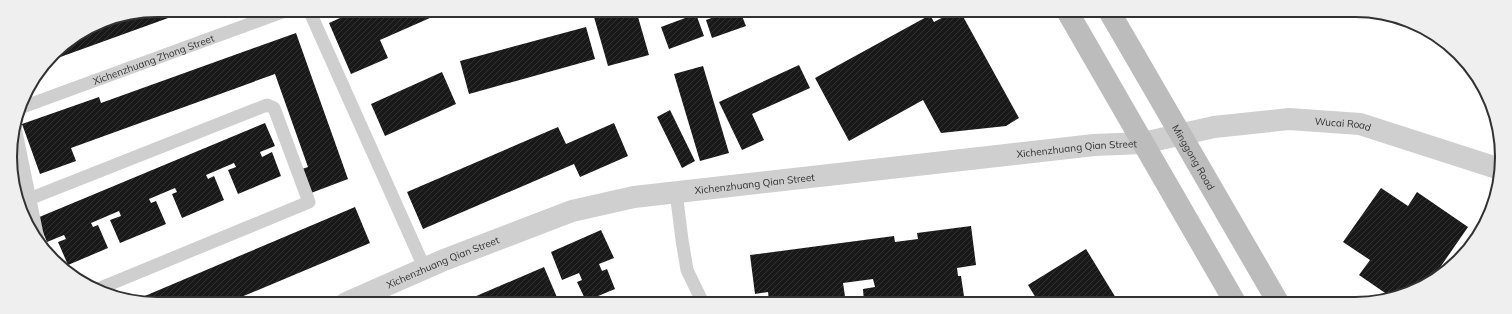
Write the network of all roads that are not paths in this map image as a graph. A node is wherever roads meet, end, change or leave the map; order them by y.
1 (269, 17) edge
2 (312, 17) edge
3 (1070, 17) edge
4 (1113, 17) edge
5 (27, 106) edge
6 (1181, 134) junction
7 (18, 142) edge
8 (1143, 143) junction
9 (1495, 167) edge
10 (676, 192) junction
11 (29, 199) junction
12 (35, 224) edge
13 (425, 269) junction
14 (104, 286) edge
15 (360, 297) edge
16 (700, 297) edge
17 (1232, 297) edge
18 (1275, 297) edge

1 - 5 lane, Xichenzhuang Zhong Street
2 - 13 lane
3 - 8 main road
4 - 6 main road, Minggong Road
6 - 8 street, Xichenzhuang Qian Street
6 - 9 street, Wucai Road
6 - 18 main road, Minggong Road
7 - 11 lane
8 - 10 street, Xichenzhuang Qian Street
8 - 17 main road
10 - 13 street, Xichenzhuang Qian Street
10 - 16 lane
11 - 12 lane
11 - 14 lane
13 - 15 street, Xichenzhuang Qian Street

